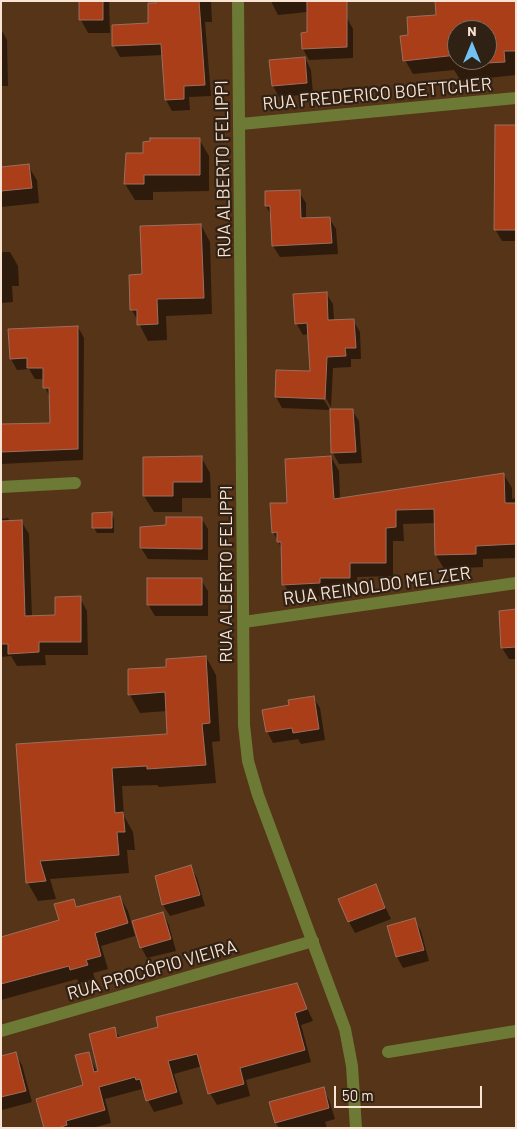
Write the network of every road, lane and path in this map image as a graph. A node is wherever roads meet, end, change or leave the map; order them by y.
1 (238, 1) edge
2 (516, 98) edge
3 (241, 124) junction
4 (75, 483) dead end
5 (1, 487) edge
6 (516, 584) edge
7 (244, 622) junction
8 (313, 941) junction
9 (1, 1031) edge
10 (516, 1031) edge
11 (388, 1052) dead end
12 (356, 1128) edge

1 - 3 street, RUA ALBERTO FELIPPI
2 - 3 street, RUA FREDERICO BOETTCHER
3 - 7 street, RUA ALBERTO FELIPPI
4 - 5 street
6 - 7 street, RUA REINOLDO MELZER
7 - 8 street, RUA ALBERTO FELIPPI
8 - 9 street, RUA PROCÓPIO VIEIRA
8 - 12 street, RUA ALBERTO FELIPPI
10 - 11 street

